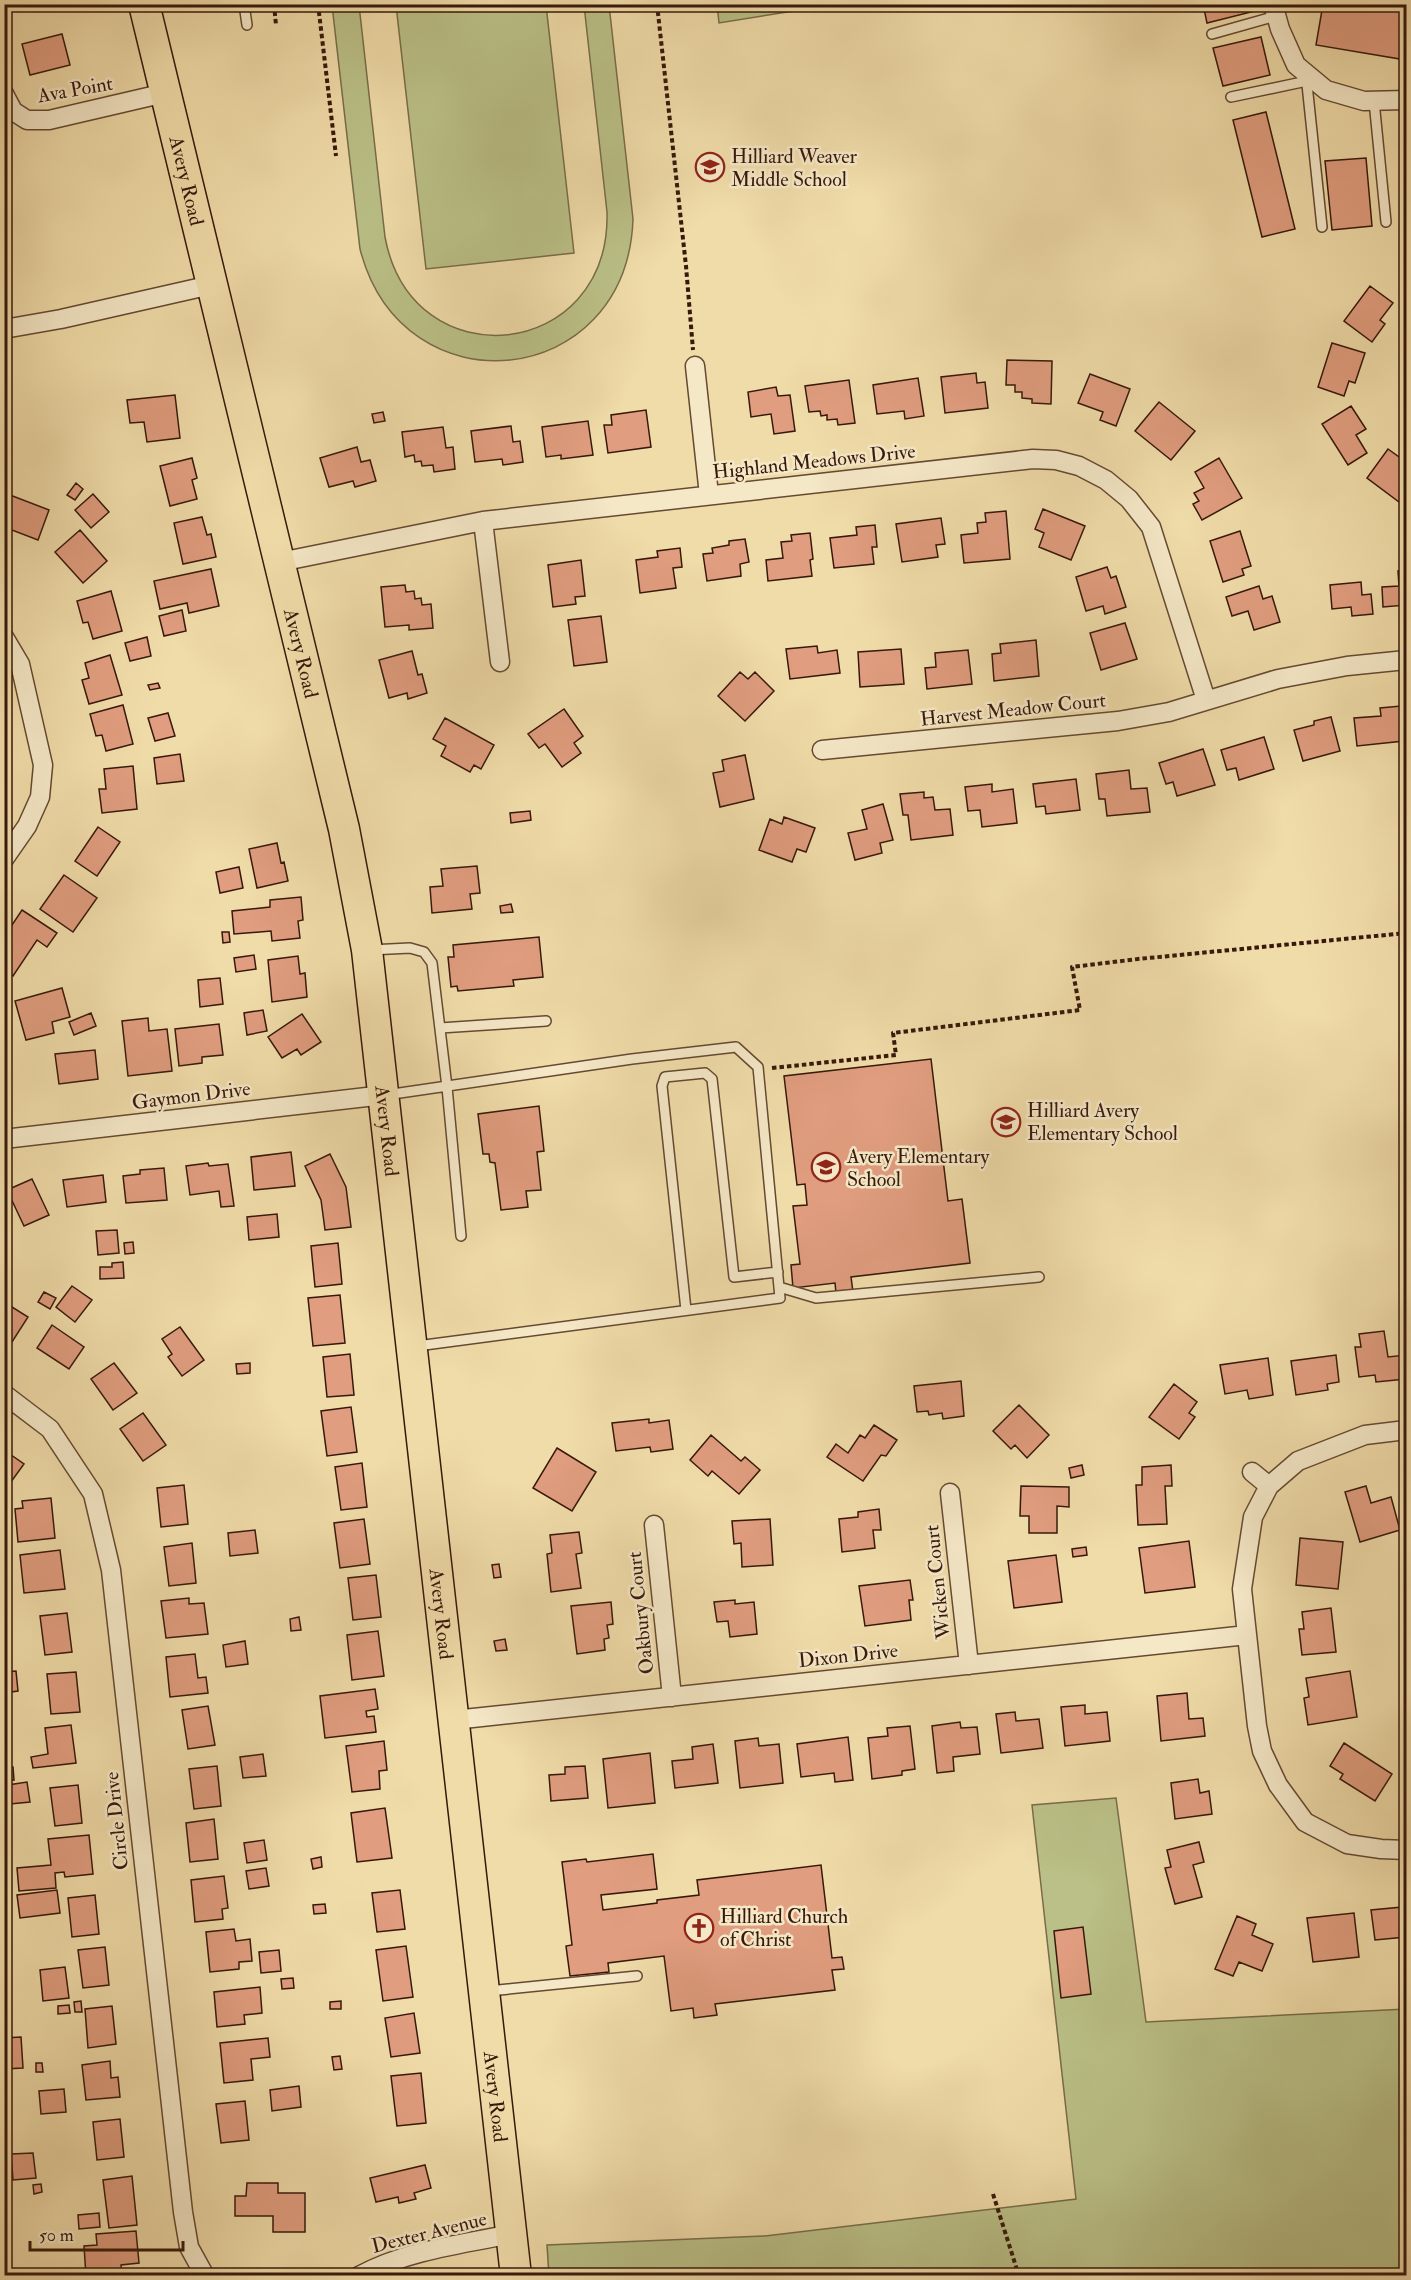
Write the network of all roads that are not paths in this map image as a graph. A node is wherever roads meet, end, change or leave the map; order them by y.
1 (144, 4) edge
2 (244, 4) edge
3 (1275, 10) edge
4 (247, 25) dead end
5 (1212, 34) dead end
6 (1306, 77) junction
7 (165, 93) junction
8 (4, 94) edge
9 (1231, 97) dead end
10 (1374, 100) junction
11 (1407, 100) edge
12 (1386, 222) dead end
13 (1322, 227) dead end
14 (211, 285) junction
15 (4, 329) edge
16 (695, 366) road end
17 (709, 495) junction
18 (483, 521) junction
19 (280, 562) junction
20 (4, 637) edge
21 (1407, 660) edge
22 (500, 662) dead end
23 (1206, 700) junction
24 (822, 750) dead end
25 (4, 860) edge
26 (367, 951) junction
27 (546, 1021) dead end
28 (440, 1028) junction
29 (447, 1087) junction
30 (384, 1095) junction
31 (4, 1139) edge
32 (461, 1236) dead end
33 (778, 1272) junction
34 (1039, 1276) dead end
35 (779, 1287) junction
36 (687, 1310) junction
37 (412, 1347) junction
38 (4, 1394) edge
39 (1407, 1430) edge
40 (1252, 1472) dead end
41 (1269, 1486) junction
42 (950, 1493) dead end
43 (654, 1525) dead end
44 (1247, 1635) junction
45 (969, 1665) junction
46 (672, 1697) junction
47 (454, 1720) junction
48 (1407, 1850) edge
49 (636, 1976) dead end
50 (484, 1991) junction
51 (512, 2234) junction
52 (392, 2269) edge
53 (205, 2276) edge
54 (359, 2276) edge
55 (516, 2276) edge

1 - 7 main road, Avery Road
2 - 4 lane
3 - 5 lane
3 - 6 street
6 - 9 lane
6 - 10 street
6 - 13 lane
7 - 8 street, Ava Point
7 - 14 main road, Avery Road
10 - 11 street
10 - 12 lane
14 - 15 street
14 - 19 main road, Avery Road
16 - 17 street
17 - 18 street, Highland Meadows Drive
17 - 23 street, Highland Meadows Drive
18 - 19 street, Highland Meadows Drive
18 - 22 street
19 - 26 main road, Avery Road
20 - 25 street
21 - 23 street, Harvest Meadow Court
23 - 24 street, Harvest Meadow Court
26 - 28 lane
26 - 30 main road, Avery Road
27 - 28 lane
28 - 29 lane
29 - 30 lane
29 - 32 lane
29 - 33 lane
30 - 31 street, Gaymon Drive
30 - 37 main road, Avery Road
33 - 35 lane
33 - 36 lane
34 - 35 lane
35 - 36 lane
36 - 37 lane
37 - 47 main road, Avery Road
38 - 53 street, Circle Drive
39 - 41 street
40 - 41 street
41 - 44 street
42 - 45 street, Wicken Court
43 - 46 street, Oakbury Court
44 - 45 street, Dixon Drive
44 - 48 street
45 - 46 street, Dixon Drive
46 - 47 street, Dixon Drive
47 - 50 main road, Avery Road
49 - 50 lane
50 - 51 main road, Avery Road
51 - 52 street, Dexter Avenue
51 - 55 main road, Avery Road
52 - 54 street, Dexter Avenue

